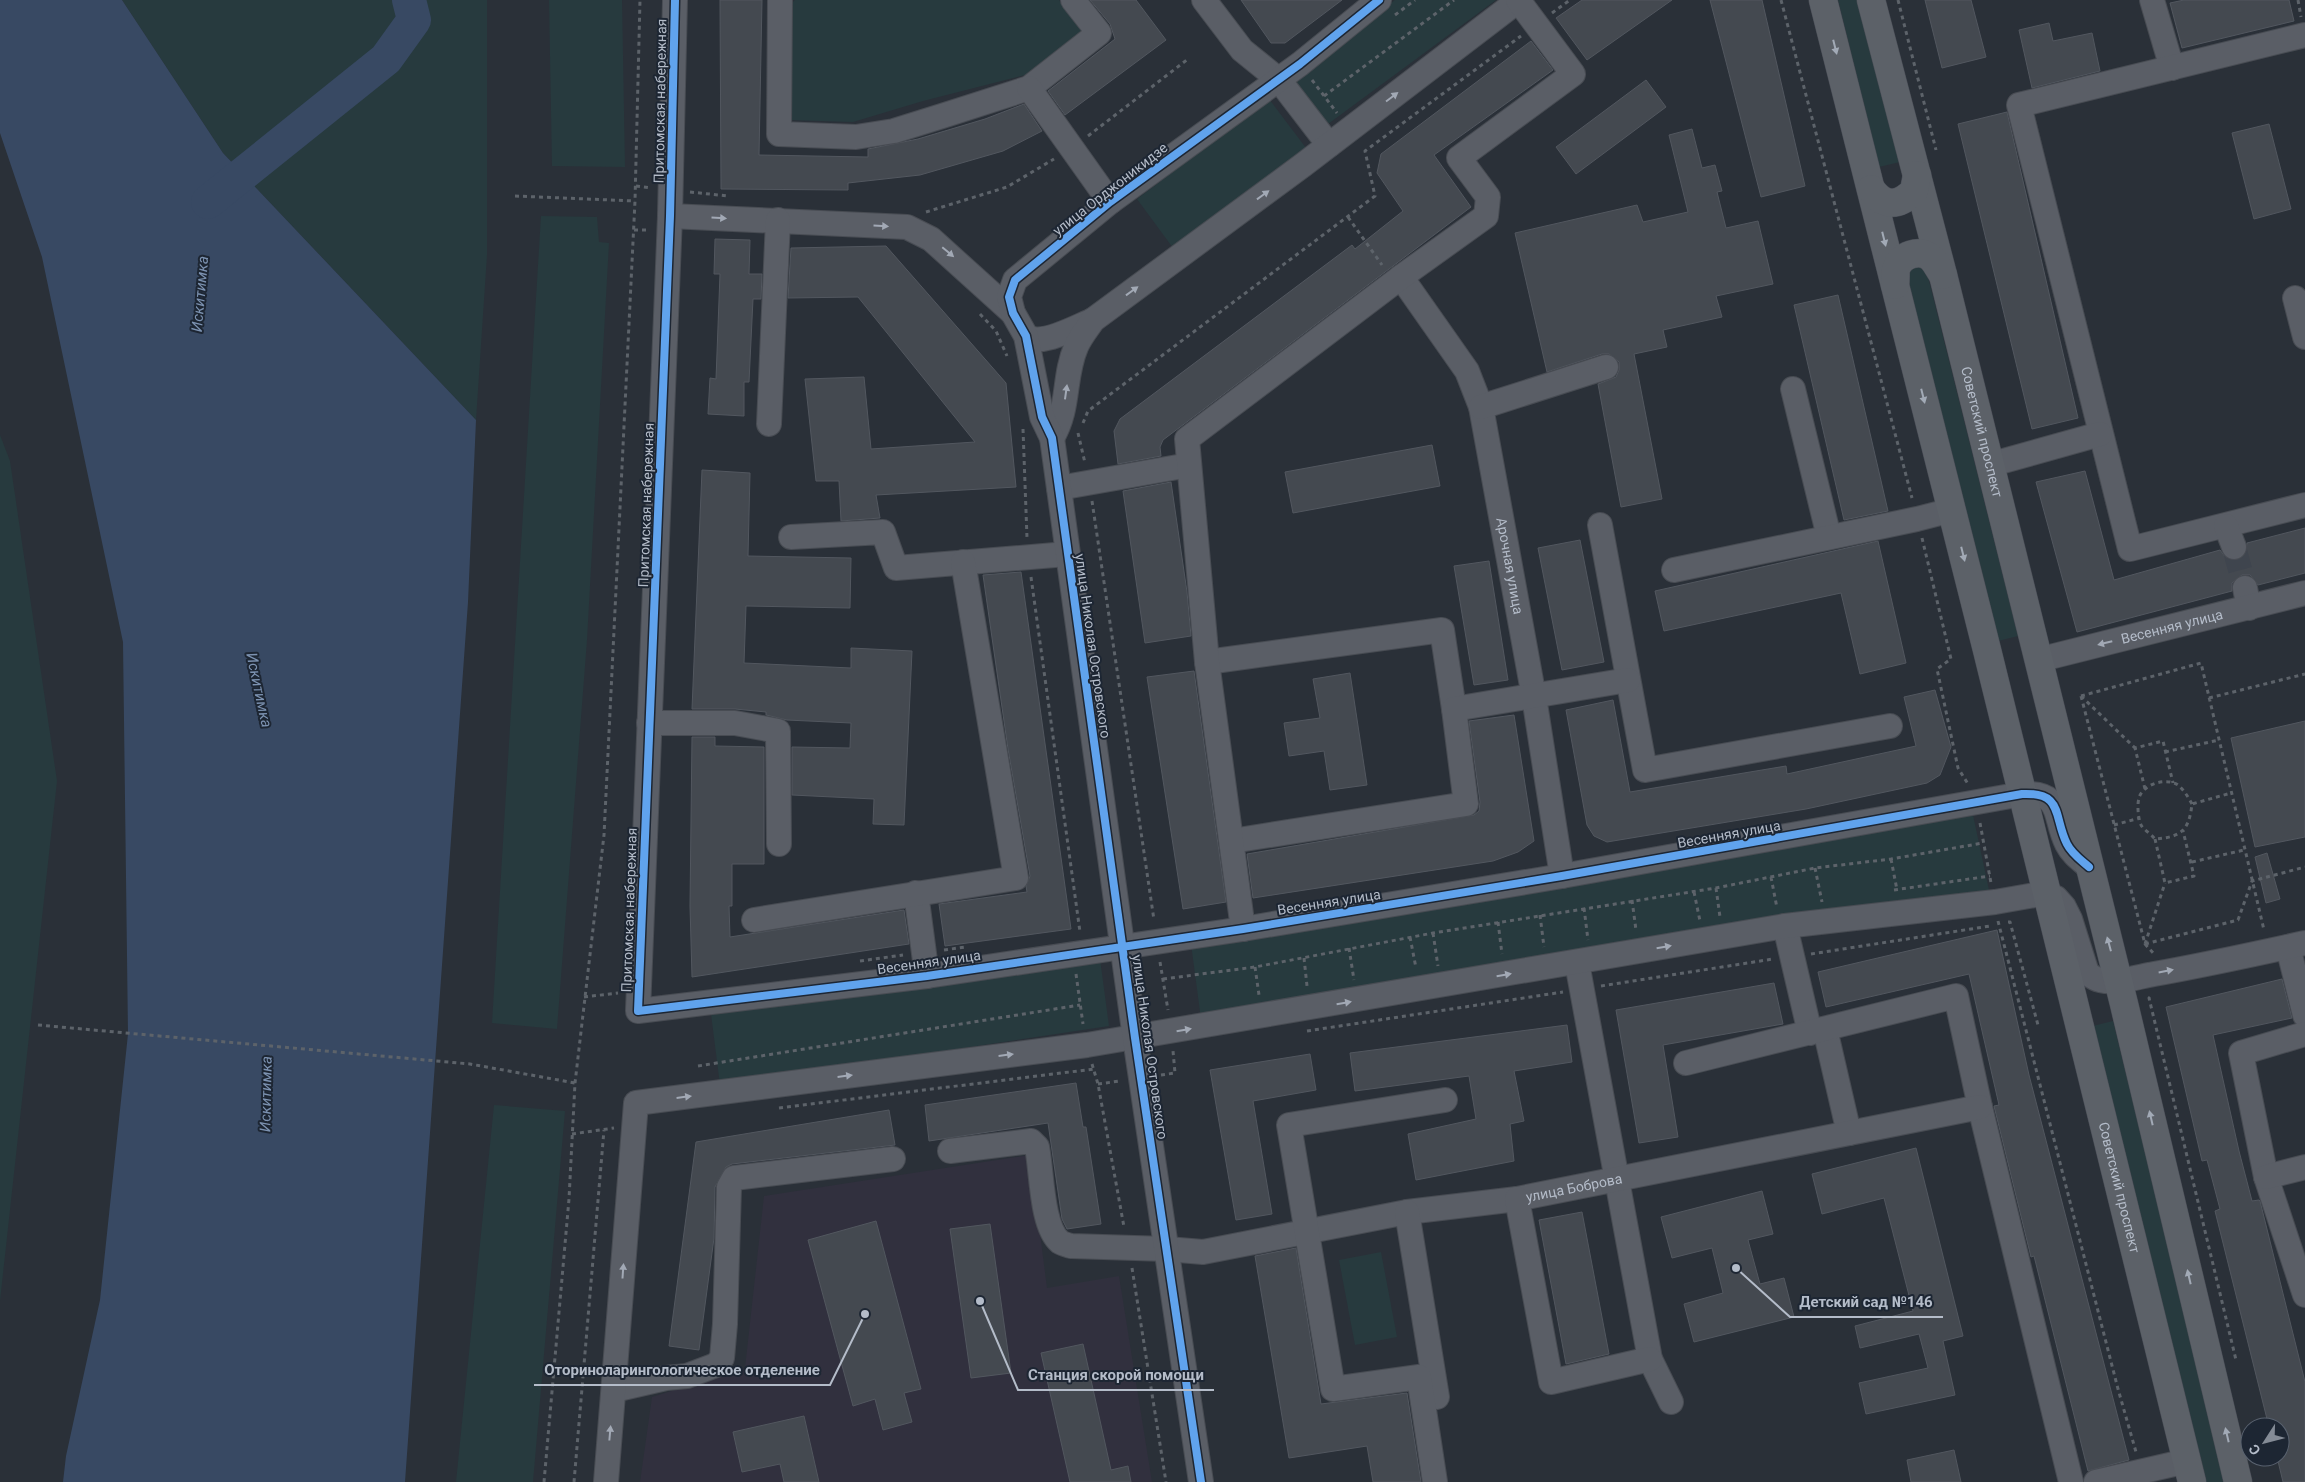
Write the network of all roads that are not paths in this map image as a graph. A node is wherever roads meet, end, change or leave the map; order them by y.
1 (675, 0) edge
2 (780, 0) edge
3 (1073, 0) edge
4 (1204, 0) edge
5 (1379, 0) edge
6 (1519, 0) edge
7 (1823, 0) edge
8 (1871, 0) edge
9 (2152, 0) edge
10 (2305, 35) edge
11 (2172, 68) junction
12 (1279, 80) junction
13 (1029, 88) junction
14 (1329, 145) junction
15 (1917, 175) junction
16 (1871, 188) junction
17 (1110, 202) junction
18 (778, 220) junction
19 (670, 223) junction
20 (1943, 274) junction
21 (1397, 280) junction
22 (1896, 285) junction
23 (2296, 298) dead end
24 (1013, 312) junction
25 (1093, 320) junction
26 (1026, 336) junction
27 (2305, 337) edge
28 (1606, 367) dead end
29 (1793, 389) dead end
30 (1481, 407) junction
31 (769, 424) dead end
32 (2100, 434) junction
33 (1052, 438) junction
34 (1189, 465) junction
35 (1989, 466) junction
36 (1059, 488) junction
37 (2305, 505) edge
38 (1952, 510) junction
39 (1600, 525) dead end
40 (790, 537) dead end
41 (1828, 537) junction
42 (1068, 554) junction
43 (963, 562) junction
44 (1674, 570) dead end
45 (2305, 593) edge
46 (2038, 660) junction
47 (1208, 662) junction
48 (1628, 680) junction
49 (1534, 697) junction
50 (1454, 709) junction
51 (649, 722) junction
52 (1890, 726) dead end
53 (2022, 794) junction
54 (1232, 842) junction
55 (779, 844) dead end
56 (2089, 866) junction
57 (1562, 876) junction
58 (916, 893) junction
59 (2046, 893) junction
60 (1781, 917) junction
61 (754, 920) dead end
62 (1243, 929) junction
63 (1123, 946) junction
64 (2287, 947) edge
65 (1577, 963) junction
66 (927, 976) junction
67 (2118, 980) junction
68 (638, 1001) joint
69 (2305, 1015) edge
70 (1817, 1031) junction
71 (2305, 1034) edge
72 (1136, 1038) junction
73 (1686, 1063) dead end
74 (1445, 1100) dead end
75 (1980, 1107) junction
76 (1849, 1133) junction
77 (950, 1151) dead end
78 (893, 1159) dead end
79 (2305, 1167) edge
80 (2266, 1177) junction
81 (1616, 1180) junction
82 (1517, 1199) junction
83 (1407, 1212) junction
84 (1308, 1230) junction
85 (2298, 1243) edge
86 (1167, 1249) junction
87 (2305, 1295) edge
88 (1650, 1359) junction
89 (614, 1390) junction
90 (1671, 1402) dead end
91 (1438, 1406) dead end
92 (2190, 1471) edge
93 (606, 1482) edge
94 (1201, 1482) edge
95 (1435, 1482) edge
96 (2071, 1482) edge
97 (2096, 1482) edge
98 (2238, 1482) edge

1 - 19 street, Притомская набережная
2 - 13 street
3 - 13 street
4 - 12 street
5 - 12 street, улица Орджоникидзе
14 -> 6 street
6 - 21 street
7 -> 16 main road, Советский проспект
8 - 15 main road, Советский проспект
9 - 11 street
10 - 11 street
11 - 32 street
12 - 14 street
12 - 17 street, улица Орджоникидзе
13 - 17 street
25 -> 14 street
15 - 16 main road
15 - 20 main road, Советский проспект
16 -> 22 main road, Советский проспект
17 - 24 street, улица Орджоникидзе
19 -> 18 street
18 -> 24 street
18 - 31 street
19 - 51 street, Притомская набережная
20 - 22 main road
20 - 35 main road, Советский проспект
21 - 30 street, Арочная улица
21 - 34 street
22 -> 38 main road, Советский проспект
23 - 27 street
24 - 26 street, улица Орджоникидзе
25 - 26 street
33 -> 25 street
26 - 33 street, улица Орджоникидзе
28 - 30 street
29 - 41 street
30 - 49 street, Арочная улица
32 - 35 street
32 - 37 street
33 - 36 street, улица Николая Островского
34 - 36 street
34 - 47 street
35 - 46 main road, Советский проспект
36 - 42 street, улица Николая Островского
38 - 41 street
38 -> 53 main road, Советский проспект
39 - 48 street
40 - 43 street
41 - 44 street
42 - 43 street
42 - 63 street, улица Николая Островского
43 - 58 street
45 -> 46 street, Весенняя улица
46 - 56 main road, Советский проспект
47 - 50 street
47 - 54 street
48 - 49 street
48 - 52 street
49 - 50 street
49 - 57 street, Арочная улица
50 - 54 street
51 - 55 street
51 - 68 street, Притомская набережная
53 - 56 street
53 - 57 street, Весенняя улица
53 - 59 main road, Советский проспект
54 - 62 street
67 -> 56 main road, Советский проспект
57 - 62 street, Весенняя улица
58 - 61 street
58 - 66 street
59 - 60 street
59 - 67 street
59 - 92 main road, Советский проспект
65 -> 60 street
60 - 70 street
62 - 63 street, Весенняя улица
63 - 66 street, Весенняя улица
63 - 72 street, улица Николая Островского
67 -> 64 street
64 - 69 street
72 -> 65 street
65 - 81 street
66 - 68 street, Весенняя улица
98 -> 67 main road, Советский проспект
70 - 73 street
70 - 75 street
70 - 76 street
71 - 80 street
72 - 86 street, улица Николая Островского
89 -> 72 street
74 - 84 street
75 - 76 street, улица Боброва
75 - 96 street
76 - 81 street, улица Боброва
77 - 86 street, улица Боброва
78 - 89 street
79 - 80 street
80 - 85 street
81 - 82 street, улица Боброва
81 - 88 street
82 - 83 street, улица Боброва
82 - 88 street
83 - 84 street, улица Боброва
83 - 91 street
84 - 86 street, улица Боброва
84 - 95 street
85 - 87 street
86 - 94 street, улица Николая Островского
88 - 90 street
93 -> 89 street
92 - 97 street

